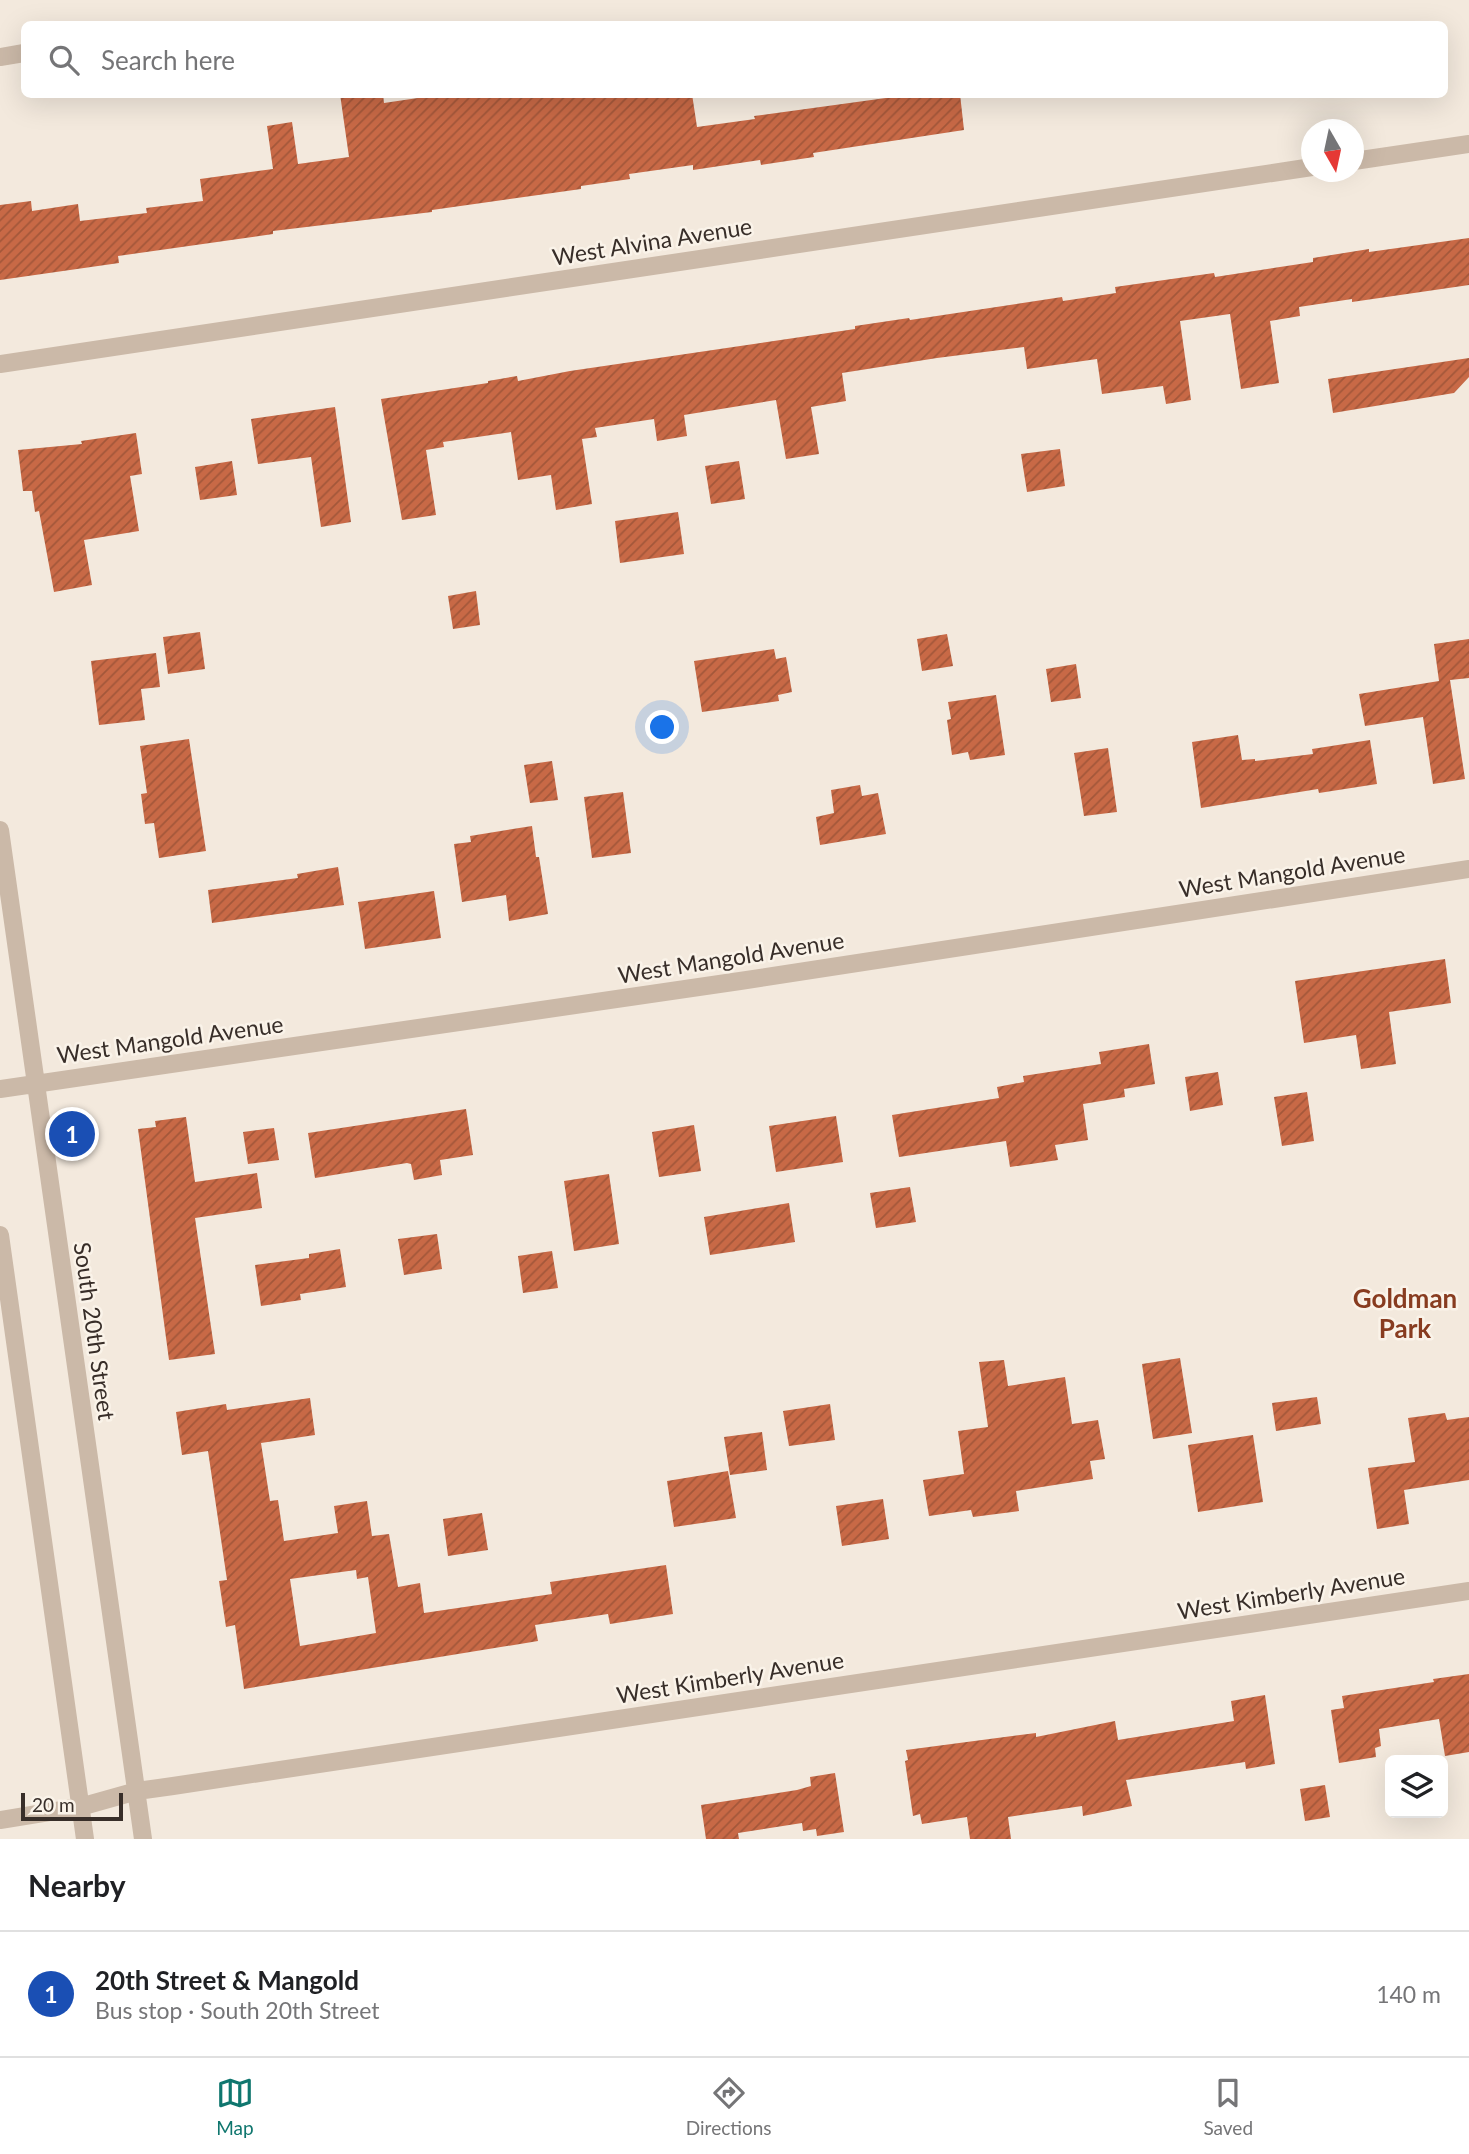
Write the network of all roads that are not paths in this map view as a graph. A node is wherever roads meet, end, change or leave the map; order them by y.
1 (21, 54) edge
2 (0, 57) edge
3 (1469, 144) edge
4 (1364, 159) edge
5 (1301, 169) edge
6 (0, 364) edge
7 (0, 830) edge
8 (1469, 869) edge
9 (35, 1083) junction
10 (0, 1089) edge
11 (0, 1235) edge
12 (1469, 1591) edge
13 (136, 1791) junction
14 (80, 1807) junction
15 (0, 1820) edge
16 (85, 1839) edge
17 (143, 1839) edge

1 - 2 street
3 - 4 street
5 - 6 street, West Alvina Avenue
7 - 9 street, South 20th Street
8 - 9 street, West Mangold Avenue
9 - 10 street, West Mangold Avenue
9 - 13 street, South 20th Street
11 - 14 street
12 - 13 street, West Kimberly Avenue
13 - 14 street, West Kimberly Avenue
13 - 17 street, South 20th Street
14 - 15 street, West Kimberly Avenue
14 - 16 street

